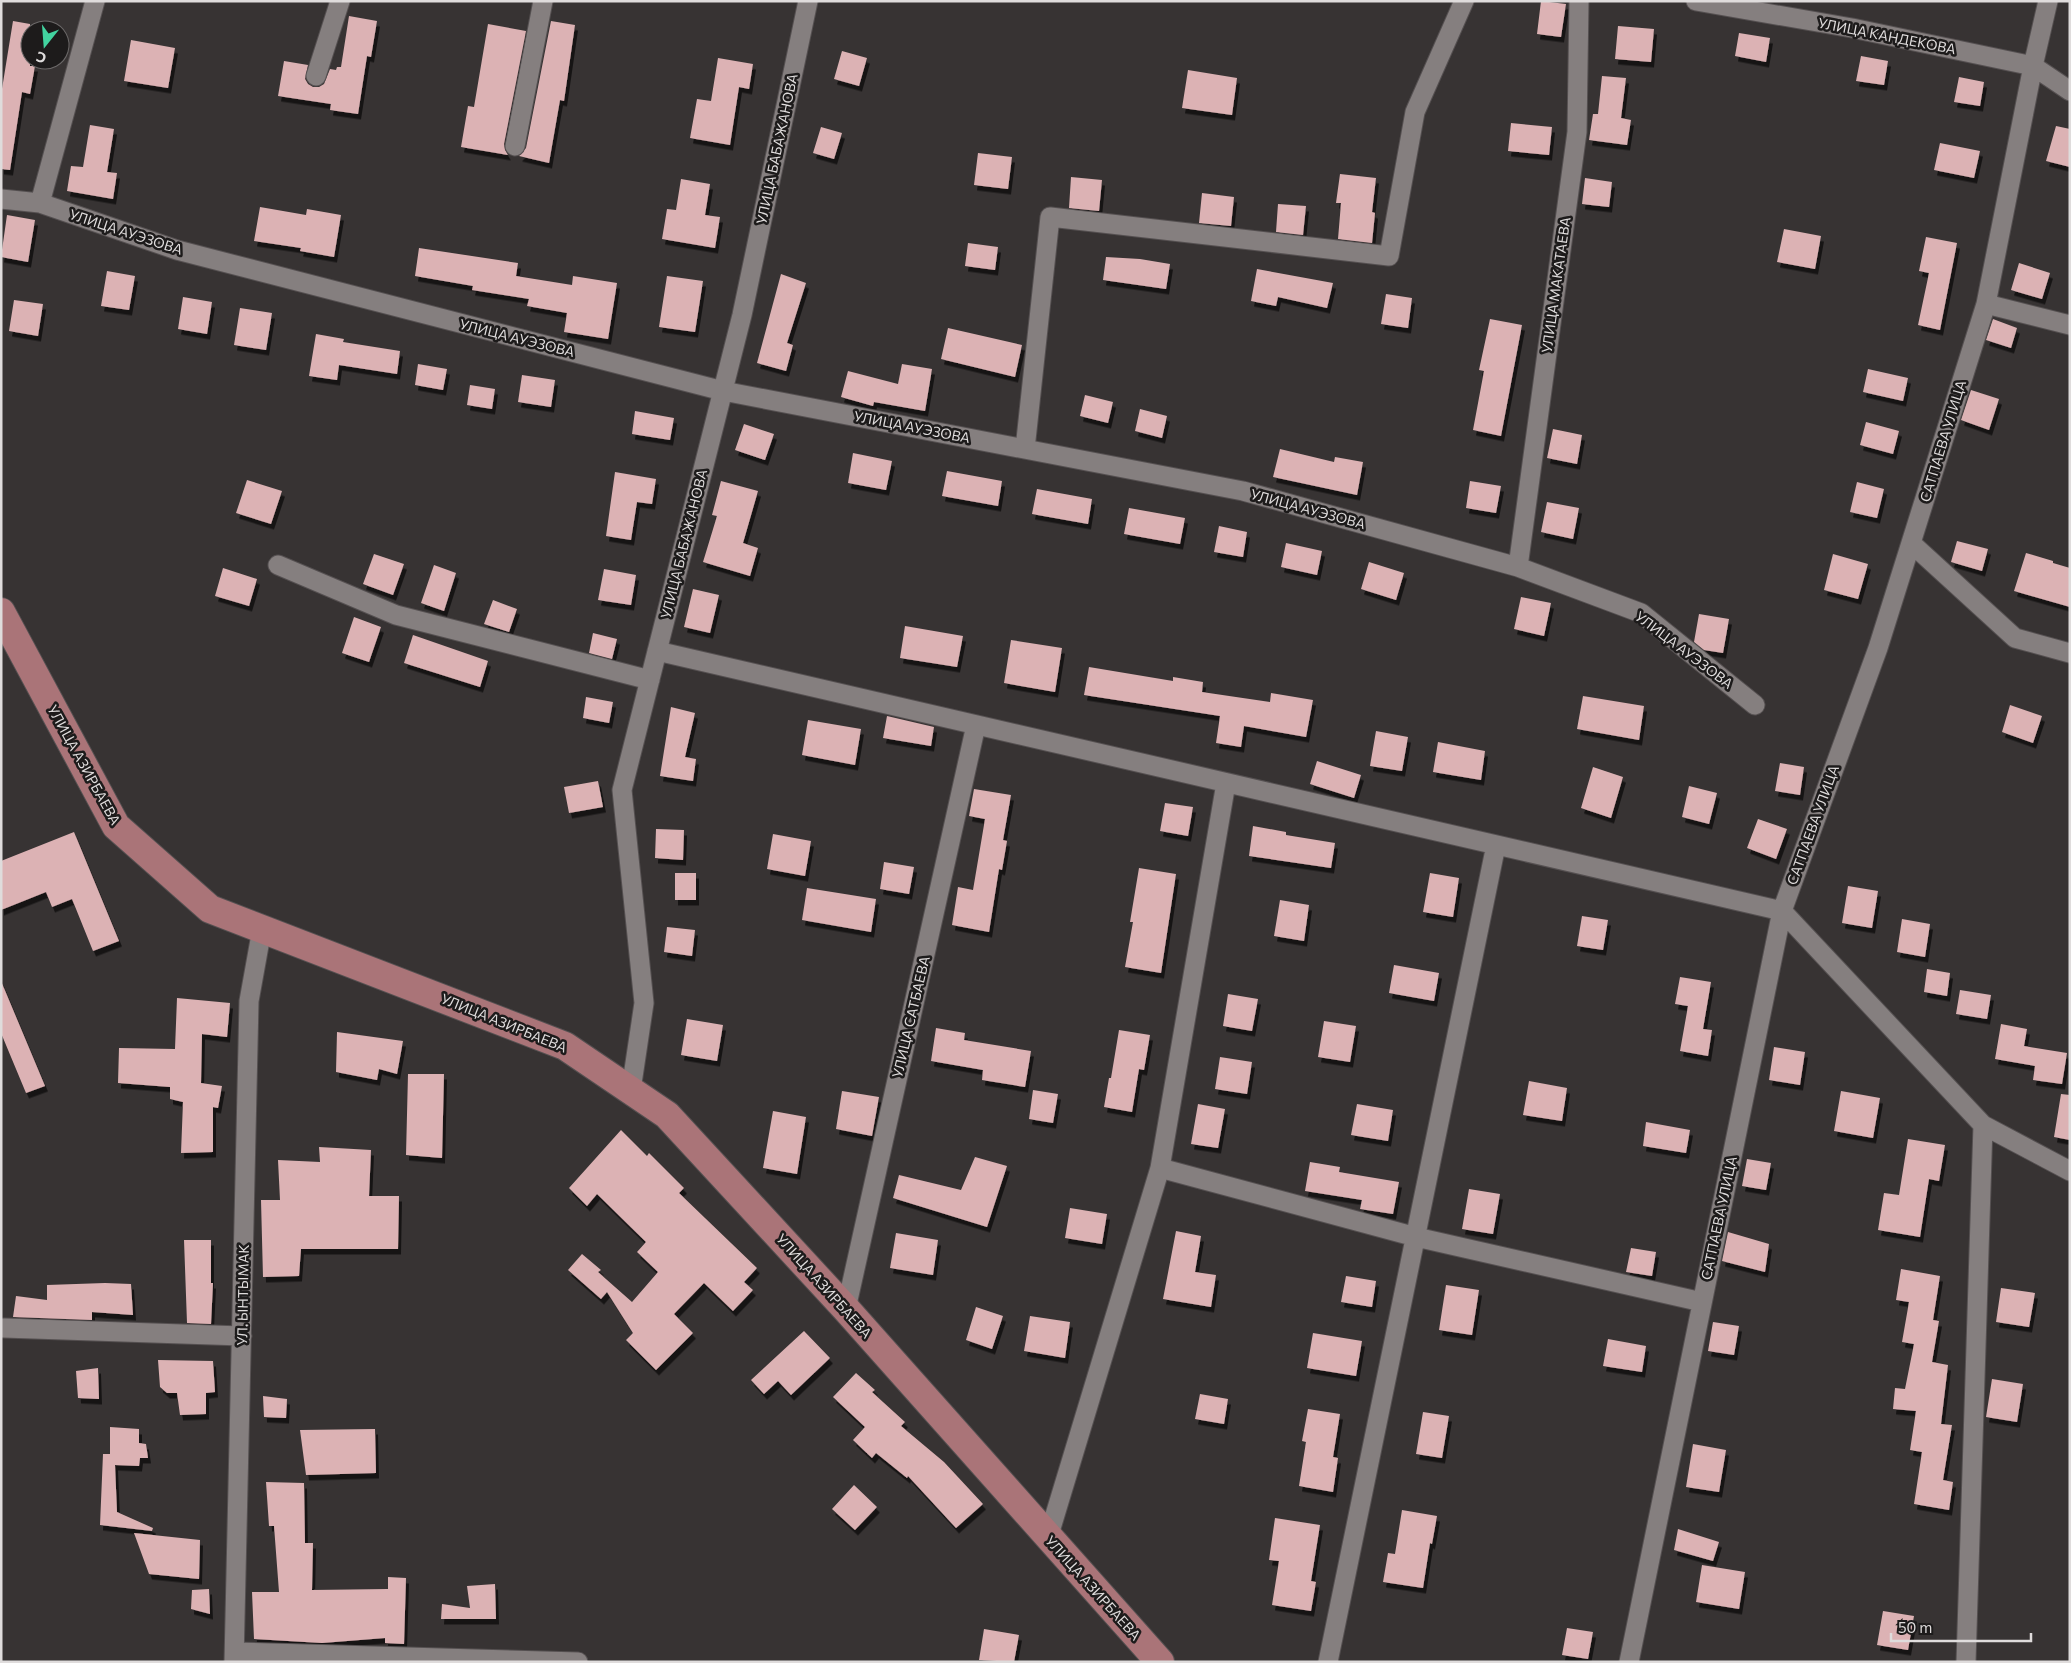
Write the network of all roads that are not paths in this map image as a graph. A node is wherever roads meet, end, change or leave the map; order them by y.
1 (95, 1) edge
2 (340, 1) edge
3 (543, 1) edge
4 (808, 1) edge
5 (1464, 1) edge
6 (1579, 1) edge
7 (1696, 1) edge
8 (2048, 1) edge
9 (2033, 66) junction
10 (316, 76) dead end
11 (2070, 90) edge
12 (516, 146) dead end
13 (1, 199) edge
14 (40, 203) junction
15 (1986, 304) junction
16 (2070, 325) edge
17 (723, 391) junction
18 (1025, 449) junction
19 (1911, 543) junction
20 (278, 565) dead end
21 (1518, 567) junction
22 (1, 612) edge
23 (657, 651) junction
24 (2070, 653) edge
25 (650, 680) junction
26 (1755, 705) dead end
27 (976, 725) junction
28 (1226, 783) junction
29 (1496, 845) junction
30 (1782, 911) junction
31 (262, 929) junction
32 (630, 1090) junction
33 (1983, 1124) junction
34 (1160, 1168) junction
35 (2070, 1171) edge
36 (1416, 1237) junction
37 (1702, 1302) junction
38 (846, 1309) junction
39 (4, 1328) dead end
40 (242, 1336) junction
41 (1048, 1538) junction
42 (235, 1657) edge
43 (578, 1662) edge
44 (1160, 1662) edge
45 (1328, 1662) edge
46 (1629, 1662) edge
47 (1966, 1662) edge

1 - 14 street
2 - 10 street
3 - 12 street
4 - 17 street, УЛИЦА БАБАЖАНОВА
5 - 18 street
6 - 21 street, УЛИЦА МАКАТАЕВА
7 - 9 street, УЛИЦА КАНДЕКОВА
8 - 9 street, САТПАЕВА УЛИЦА
9 - 11 street, УЛИЦА КАНДЕКОВА
9 - 15 street, САТПАЕВА УЛИЦА
13 - 14 street, УЛИЦА АУЭЗОВА
14 - 17 street, УЛИЦА АУЭЗОВА
15 - 16 street
15 - 19 street, САТПАЕВА УЛИЦА
17 - 18 street, УЛИЦА АУЭЗОВА
17 - 23 street, УЛИЦА БАБАЖАНОВА
18 - 21 street, УЛИЦА АУЭЗОВА
19 - 24 street
19 - 30 street, САТПАЕВА УЛИЦА
20 - 25 street
21 - 26 street, УЛИЦА АУЭЗОВА
22 - 31 main road, УЛИЦА АЗИРБАЕВА
23 - 25 street, УЛИЦА БАБАЖАНОВА
23 - 27 street
25 - 32 street, УЛИЦА БАБАЖАНОВА
27 - 28 street
27 - 38 street, УЛИЦА САТБАЕВА
28 - 29 street
28 - 34 street
29 - 30 street
29 - 36 street
30 - 33 street
30 - 37 street, САТПАЕВА УЛИЦА
31 - 32 main road, УЛИЦА АЗИРБАЕВА
31 - 40 street, УЛ. ЫНТЫМАК
32 - 38 main road, УЛИЦА АЗИРБАЕВА
33 - 35 street
33 - 47 street
34 - 36 street
34 - 41 street
36 - 37 street
36 - 45 street
37 - 46 street, САТПАЕВА УЛИЦА
38 - 41 main road, УЛИЦА АЗИРБАЕВА
39 - 40 street
40 - 42 street, УЛ. ЫНТЫМАК
41 - 44 main road, УЛИЦА АЗИРБАЕВА
42 - 43 street

